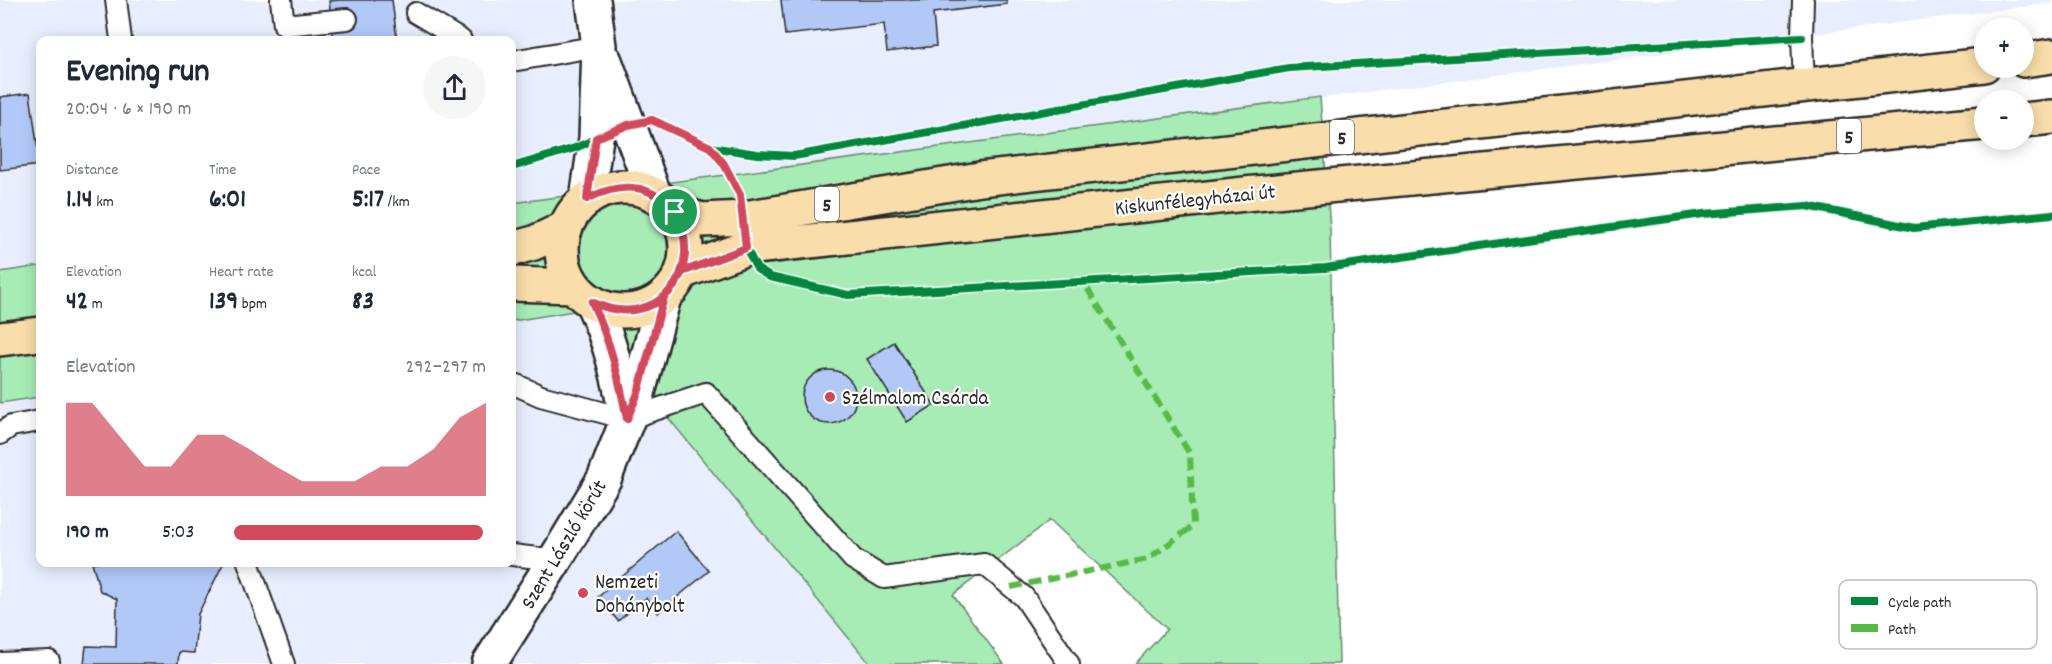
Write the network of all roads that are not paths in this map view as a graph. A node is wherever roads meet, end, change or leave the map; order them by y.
1 (116, 0) edge
2 (281, 0) edge
3 (593, 0) edge
4 (1803, 0) edge
5 (416, 13) dead end
6 (347, 20) dead end
7 (120, 36) edge
8 (454, 36) edge
9 (599, 46) junction
10 (2052, 56) edge
11 (2034, 59) edge
12 (516, 60) edge
13 (1974, 66) edge
14 (1804, 86) junction
15 (2052, 117) edge
16 (2034, 119) edge
17 (1974, 124) edge
18 (587, 199) junction
19 (665, 203) junction
20 (565, 228) junction
21 (516, 248) edge
22 (673, 284) junction
23 (516, 285) edge
24 (583, 294) junction
25 (36, 334) edge
26 (0, 339) edge
27 (516, 385) edge
28 (627, 419) junction
29 (36, 422) edge
30 (0, 434) edge
31 (516, 555) edge
32 (555, 560) junction
33 (250, 567) edge
34 (0, 663) edge
35 (49, 664) edge
36 (284, 664) edge
37 (489, 664) edge
38 (1069, 664) edge

1 - 7 lane
2 - 6 lane
3 - 9 street
4 - 14 lane
5 - 8 lane
9 - 12 lane
9 - 18 street
9 - 19 street
10 - 11 main road
13 - 14 main road, 5
14 - 19 main road, Kiskunfélegyházai út / 5
15 - 16 main road
17 - 22 main road, Kiskunfélegyházai út / 5
18 - 19 main road, 5
18 - 20 main road, 5
19 - 22 main road
20 - 21 main road, 5
20 - 24 main road
22 - 24 main road, 5
22 - 28 street, Szent László körút
23 - 24 main road, 5
24 - 28 street
25 - 26 main road
27 - 28 lane
28 - 32 street, Szent László körút
28 - 38 lane
29 - 30 lane
31 - 32 lane
32 - 37 street, Szent László körút
33 - 36 lane
34 - 35 lane

